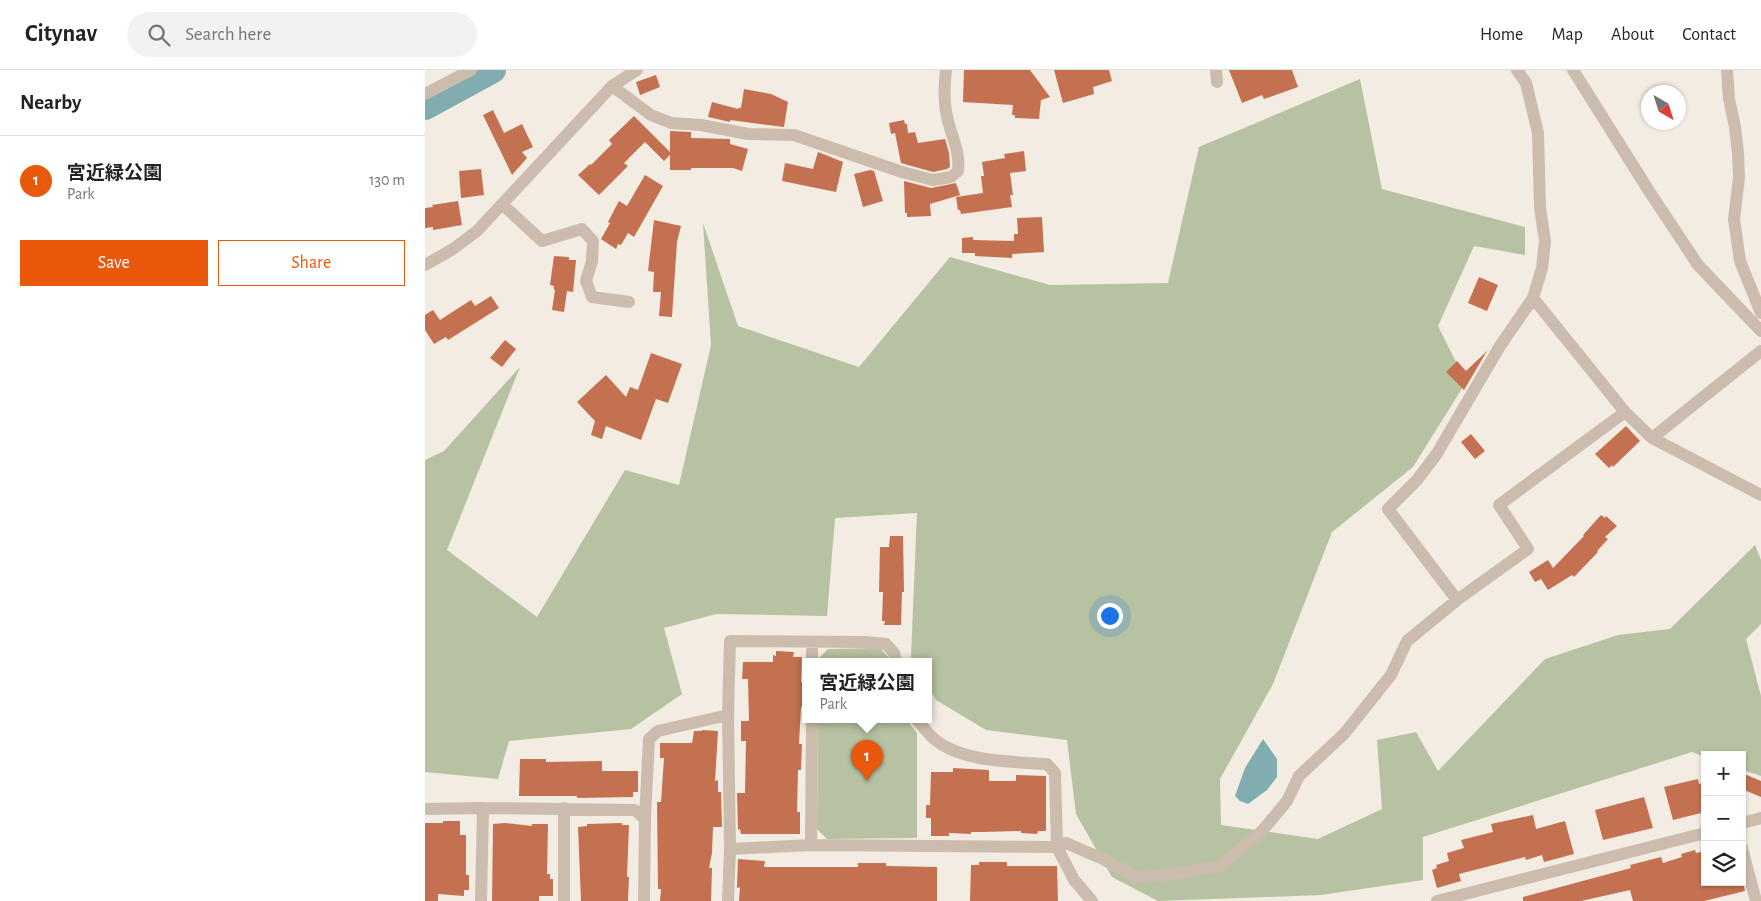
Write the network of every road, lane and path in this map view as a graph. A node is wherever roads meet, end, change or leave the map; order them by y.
1 (471, 70) edge
2 (637, 70) edge
3 (945, 70) edge
4 (1517, 70) edge
5 (1573, 70) edge
6 (1727, 70) edge
7 (612, 86) junction
8 (425, 94) edge
9 (502, 204) junction
10 (425, 265) edge
11 (1533, 298) junction
12 (629, 302) dead end
13 (1761, 313) edge
14 (1761, 331) edge
15 (1761, 351) edge
16 (1625, 412) junction
17 (1652, 438) junction
18 (1761, 495) edge
19 (1457, 600) junction
20 (812, 642) junction
21 (812, 658) edge
22 (895, 658) edge
23 (728, 715) junction
24 (812, 723) edge
25 (920, 723) edge
26 (483, 808) junction
27 (564, 808) junction
28 (425, 809) edge
29 (1761, 818) edge
30 (645, 819) junction
31 (1746, 822) edge
32 (1701, 834) edge
33 (811, 845) junction
34 (1057, 847) junction
35 (730, 849) junction
36 (1746, 863) edge
37 (481, 901) edge
38 (564, 901) edge
39 (644, 901) edge
40 (728, 901) edge
41 (1092, 901) edge
42 (1437, 901) edge
43 (1756, 901) edge

1 - 8 street
2 - 7 street
3 - 7 street
4 - 11 street
5 - 14 street
6 - 13 street
7 - 9 street
9 - 10 street
9 - 12 street
11 - 16 street
11 - 19 street
15 - 17 street
16 - 17 street
16 - 19 street
17 - 18 street
19 - 34 street
20 - 21 street
20 - 22 street
20 - 23 street
23 - 30 street
23 - 35 street
24 - 33 street
25 - 34 street
26 - 27 street
26 - 28 street
26 - 37 street
27 - 30 street
27 - 38 street
29 - 31 street
30 - 39 street
32 - 42 street
33 - 34 street
33 - 35 street
34 - 41 street
35 - 40 street
36 - 43 street

